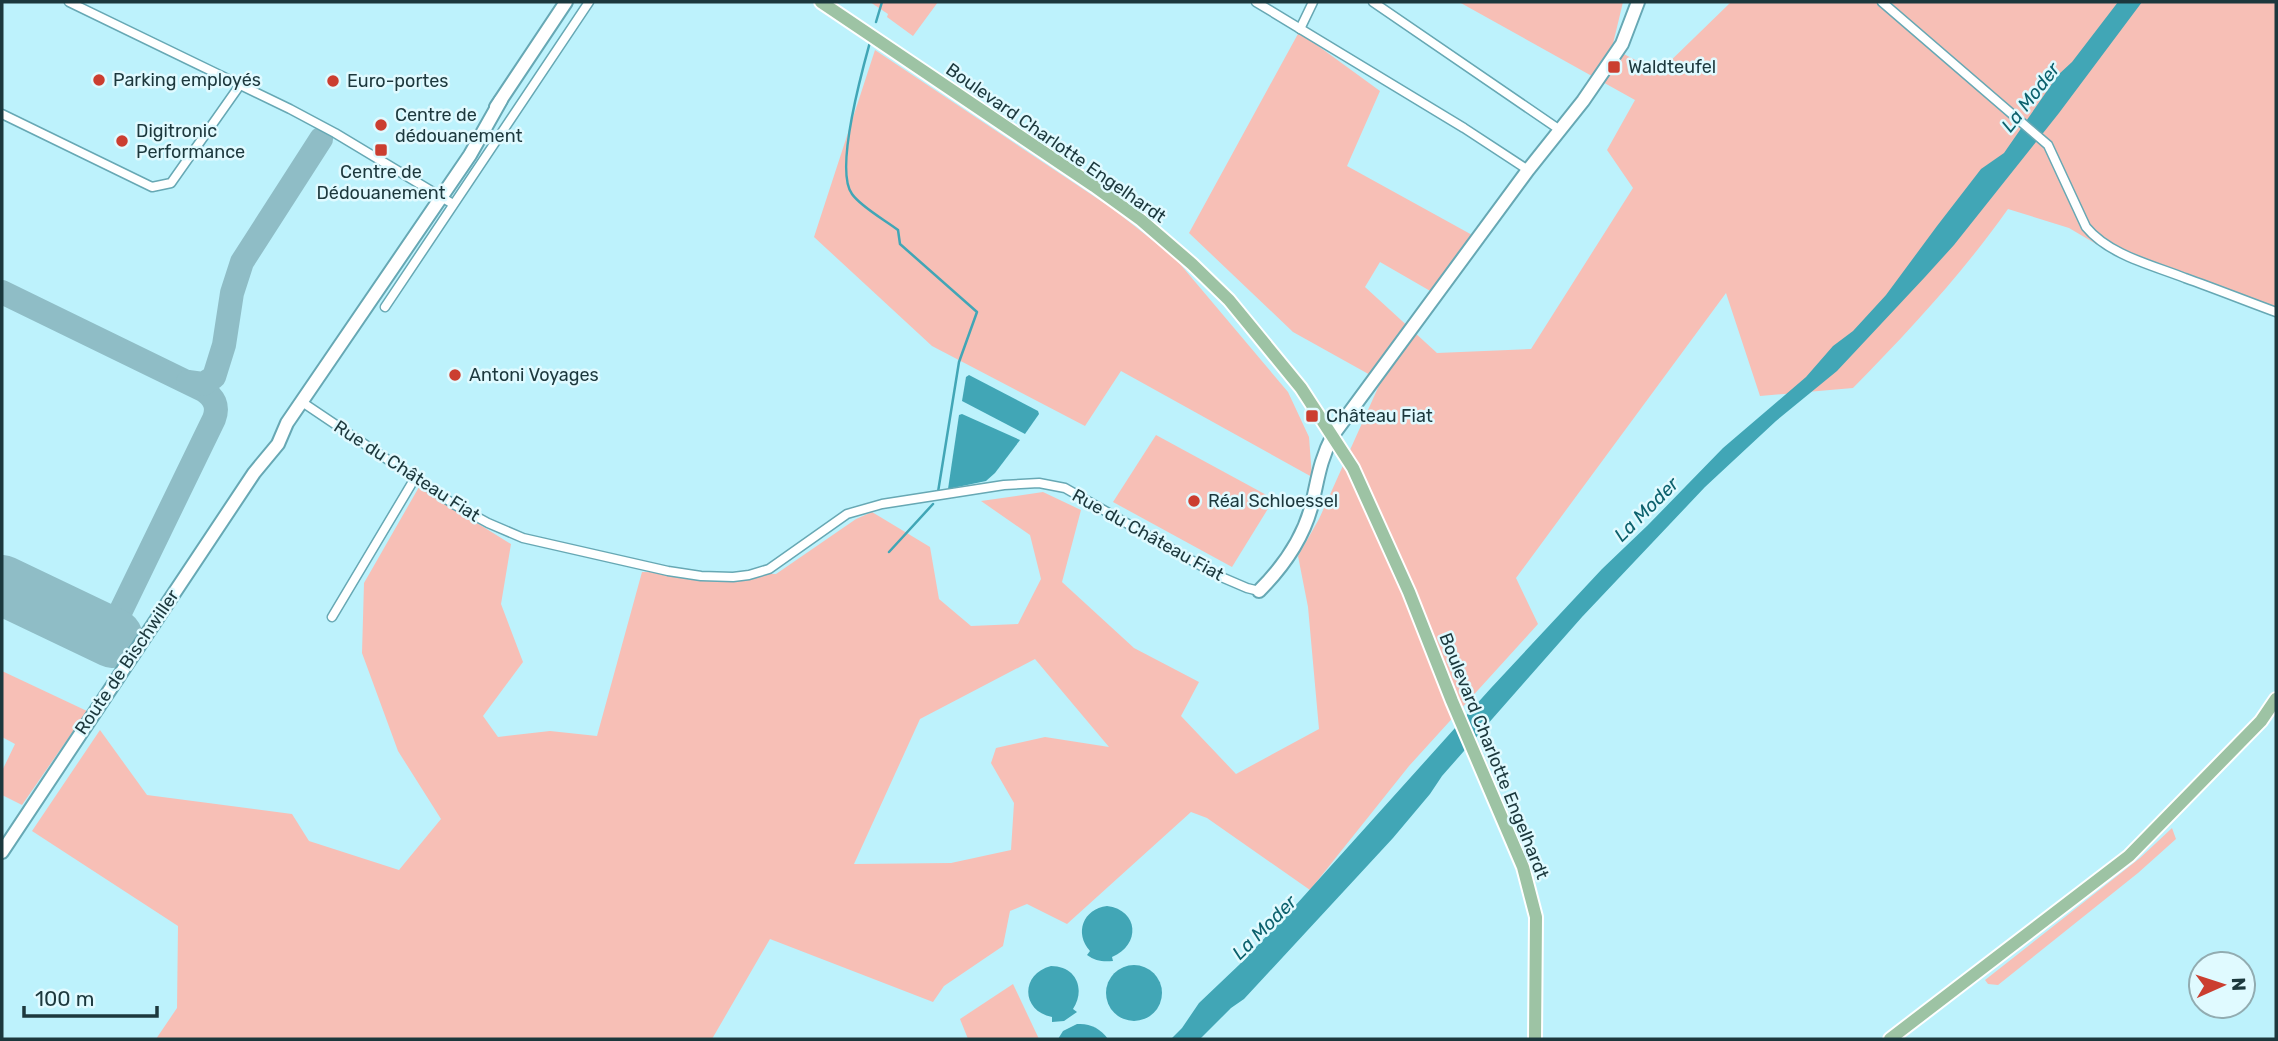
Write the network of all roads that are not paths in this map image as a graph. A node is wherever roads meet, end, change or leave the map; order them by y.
1 (69, 2) edge
2 (566, 2) edge
3 (589, 2) edge
4 (821, 2) edge
5 (1256, 2) edge
6 (1313, 2) edge
7 (1373, 2) edge
8 (1638, 2) edge
9 (1882, 2) edge
10 (1300, 29) junction
11 (240, 85) junction
12 (2, 114) edge
13 (1560, 130) junction
14 (1528, 170) junction
15 (441, 196) junction
16 (453, 204) junction
17 (386, 307) dead end
18 (2276, 312) edge
19 (302, 402) junction
20 (1333, 435) junction
21 (415, 478) junction
22 (1259, 591) joint
23 (332, 617) dead end
24 (2276, 699) edge
25 (2, 852) edge
26 (1535, 1039) edge
27 (1890, 1039) edge

1 - 11 street
2 - 15 street, Route de Bischwiller
3 - 16 street
4 - 20 main road, Boulevard Charlotte Engelhardt
5 - 10 street
6 - 10 street
7 - 13 street
8 - 13 street, Rue du Château Fiat
9 - 18 street
10 - 14 street
11 - 12 street
11 - 15 street
13 - 14 street, Rue du Château Fiat
14 - 20 street, Rue du Château Fiat
15 - 16 street
15 - 19 street, Route de Bischwiller
16 - 17 street
19 - 21 street, Rue du Château Fiat
19 - 25 street, Route de Bischwiller
20 - 22 street, Rue du Château Fiat
20 - 26 main road, Boulevard Charlotte Engelhardt
21 - 22 street, Rue du Château Fiat
21 - 23 street
24 - 27 main road

